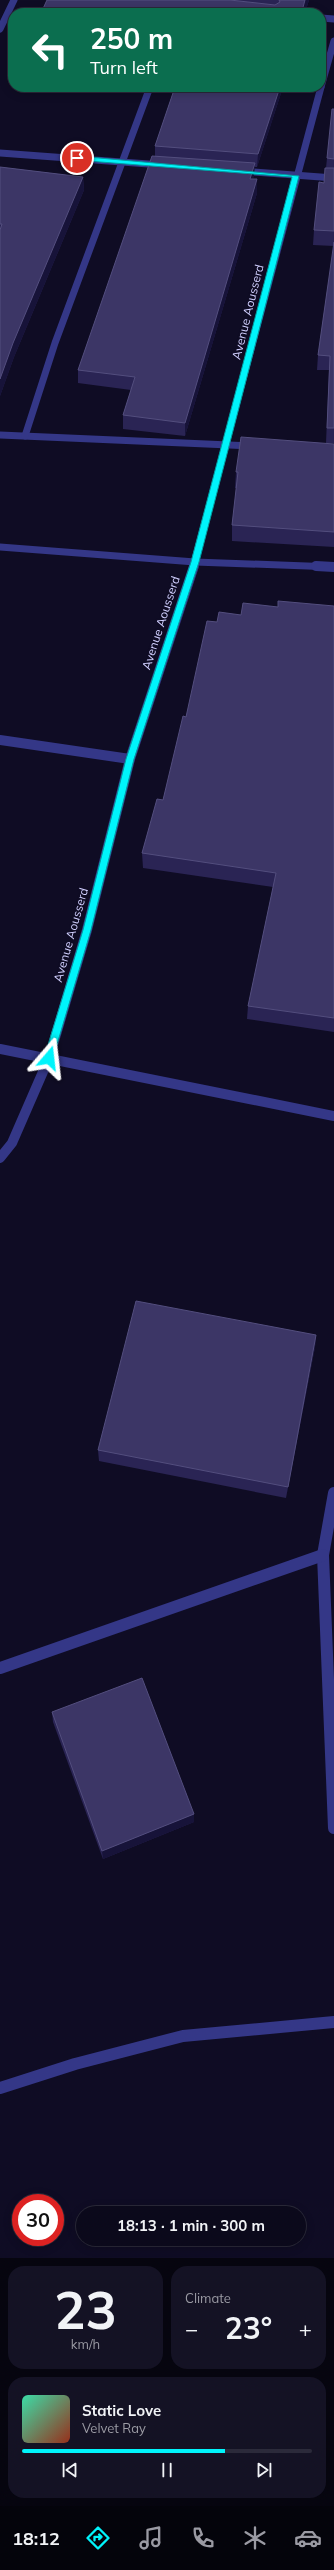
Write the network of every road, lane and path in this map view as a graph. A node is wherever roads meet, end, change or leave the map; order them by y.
1 (8, 12) edge
2 (0, 29) edge
3 (334, 41) edge
4 (326, 69) edge
5 (148, 92) edge
6 (320, 92) edge
7 (0, 153) edge
8 (123, 161) junction
9 (170, 165) edge
10 (233, 170) edge
11 (296, 176) junction
12 (334, 178) edge
13 (0, 435) edge
14 (25, 436) junction
15 (227, 445) junction
16 (258, 446) edge
17 (0, 547) edge
18 (195, 562) junction
19 (334, 567) edge
20 (0, 740) edge
21 (130, 759) junction
22 (0, 1049) edge
23 (49, 1058) junction
24 (334, 1116) edge
25 (0, 1158) edge
26 (334, 1492) edge
27 (323, 1555) junction
28 (0, 1668) edge
29 (334, 1828) edge
30 (334, 2022) edge
31 (0, 2088) edge

1 - 2 street
3 - 4 street, Avenue Aousserd
5 - 8 street
6 - 11 street, Avenue Aousserd
7 - 8 street
8 - 9 street
8 - 14 street
10 - 11 street
11 - 12 street
11 - 15 street, Avenue Aousserd
13 - 14 street
14 - 15 street
15 - 16 street
15 - 18 street, Avenue Aousserd
17 - 18 street
18 - 19 street
18 - 21 street, Avenue Aousserd
20 - 21 street
21 - 23 street, Avenue Aousserd
22 - 23 street
23 - 24 street
23 - 25 street, Avenue Aousserd
26 - 27 street
27 - 28 street
27 - 29 street
30 - 31 street

